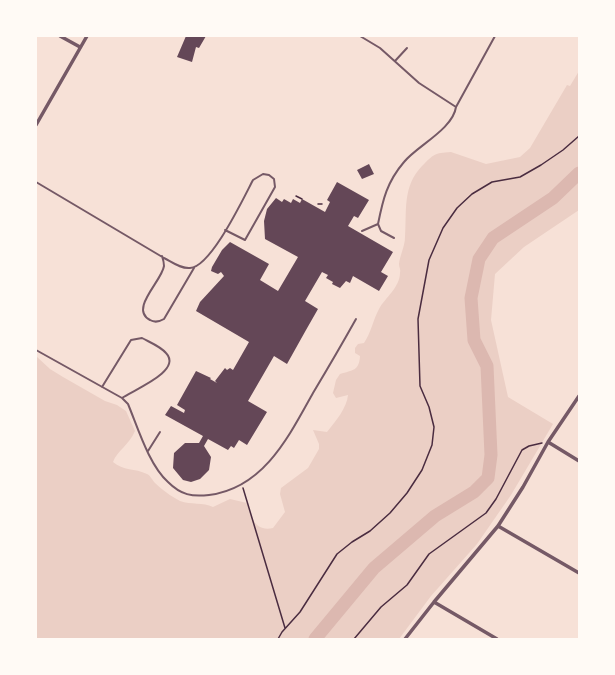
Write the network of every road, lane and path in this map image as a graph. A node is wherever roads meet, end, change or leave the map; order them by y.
1 (60, 36) edge
2 (360, 36) edge
3 (495, 36) edge
4 (85, 37) edge
5 (80, 48) junction
6 (407, 48) dead end
7 (394, 61) junction
8 (456, 107) junction
9 (36, 125) edge
10 (579, 136) edge
11 (36, 182) edge
12 (296, 196) dead end
13 (302, 199) dead end
14 (318, 204) dead end
15 (322, 204) dead end
16 (378, 224) junction
17 (225, 230) junction
18 (362, 231) dead end
19 (394, 238) dead end
20 (162, 256) junction
21 (194, 268) junction
22 (356, 319) dead end
23 (36, 350) edge
24 (102, 387) junction
25 (579, 396) edge
26 (122, 398) junction
27 (160, 432) dead end
28 (548, 442) junction
29 (148, 451) junction
30 (579, 461) edge
31 (242, 484) junction
32 (498, 526) junction
33 (579, 573) edge
34 (434, 602) junction
35 (285, 628) junction
36 (278, 639) edge
37 (354, 639) edge
38 (405, 639) edge
39 (497, 639) edge

1 - 5 street
2 - 7 lane
3 - 8 lane
4 - 5 street
5 - 9 street
6 - 7 lane
7 - 8 lane
8 - 16 lane
10 - 35 path
11 - 20 lane
12 - 13 path
14 - 15 path
16 - 18 lane
16 - 19 lane
17 - 17 lane
17 - 21 lane
20 - 21 lane
20 - 21 lane
22 - 31 lane
23 - 24 lane
24 - 26 lane
24 - 26 lane
25 - 28 street
26 - 29 lane
27 - 29 lane
28 - 30 street
28 - 32 street
28 - 37 path
29 - 31 lane
31 - 35 path
32 - 33 street
32 - 34 street
34 - 38 street
34 - 39 street
35 - 36 path

